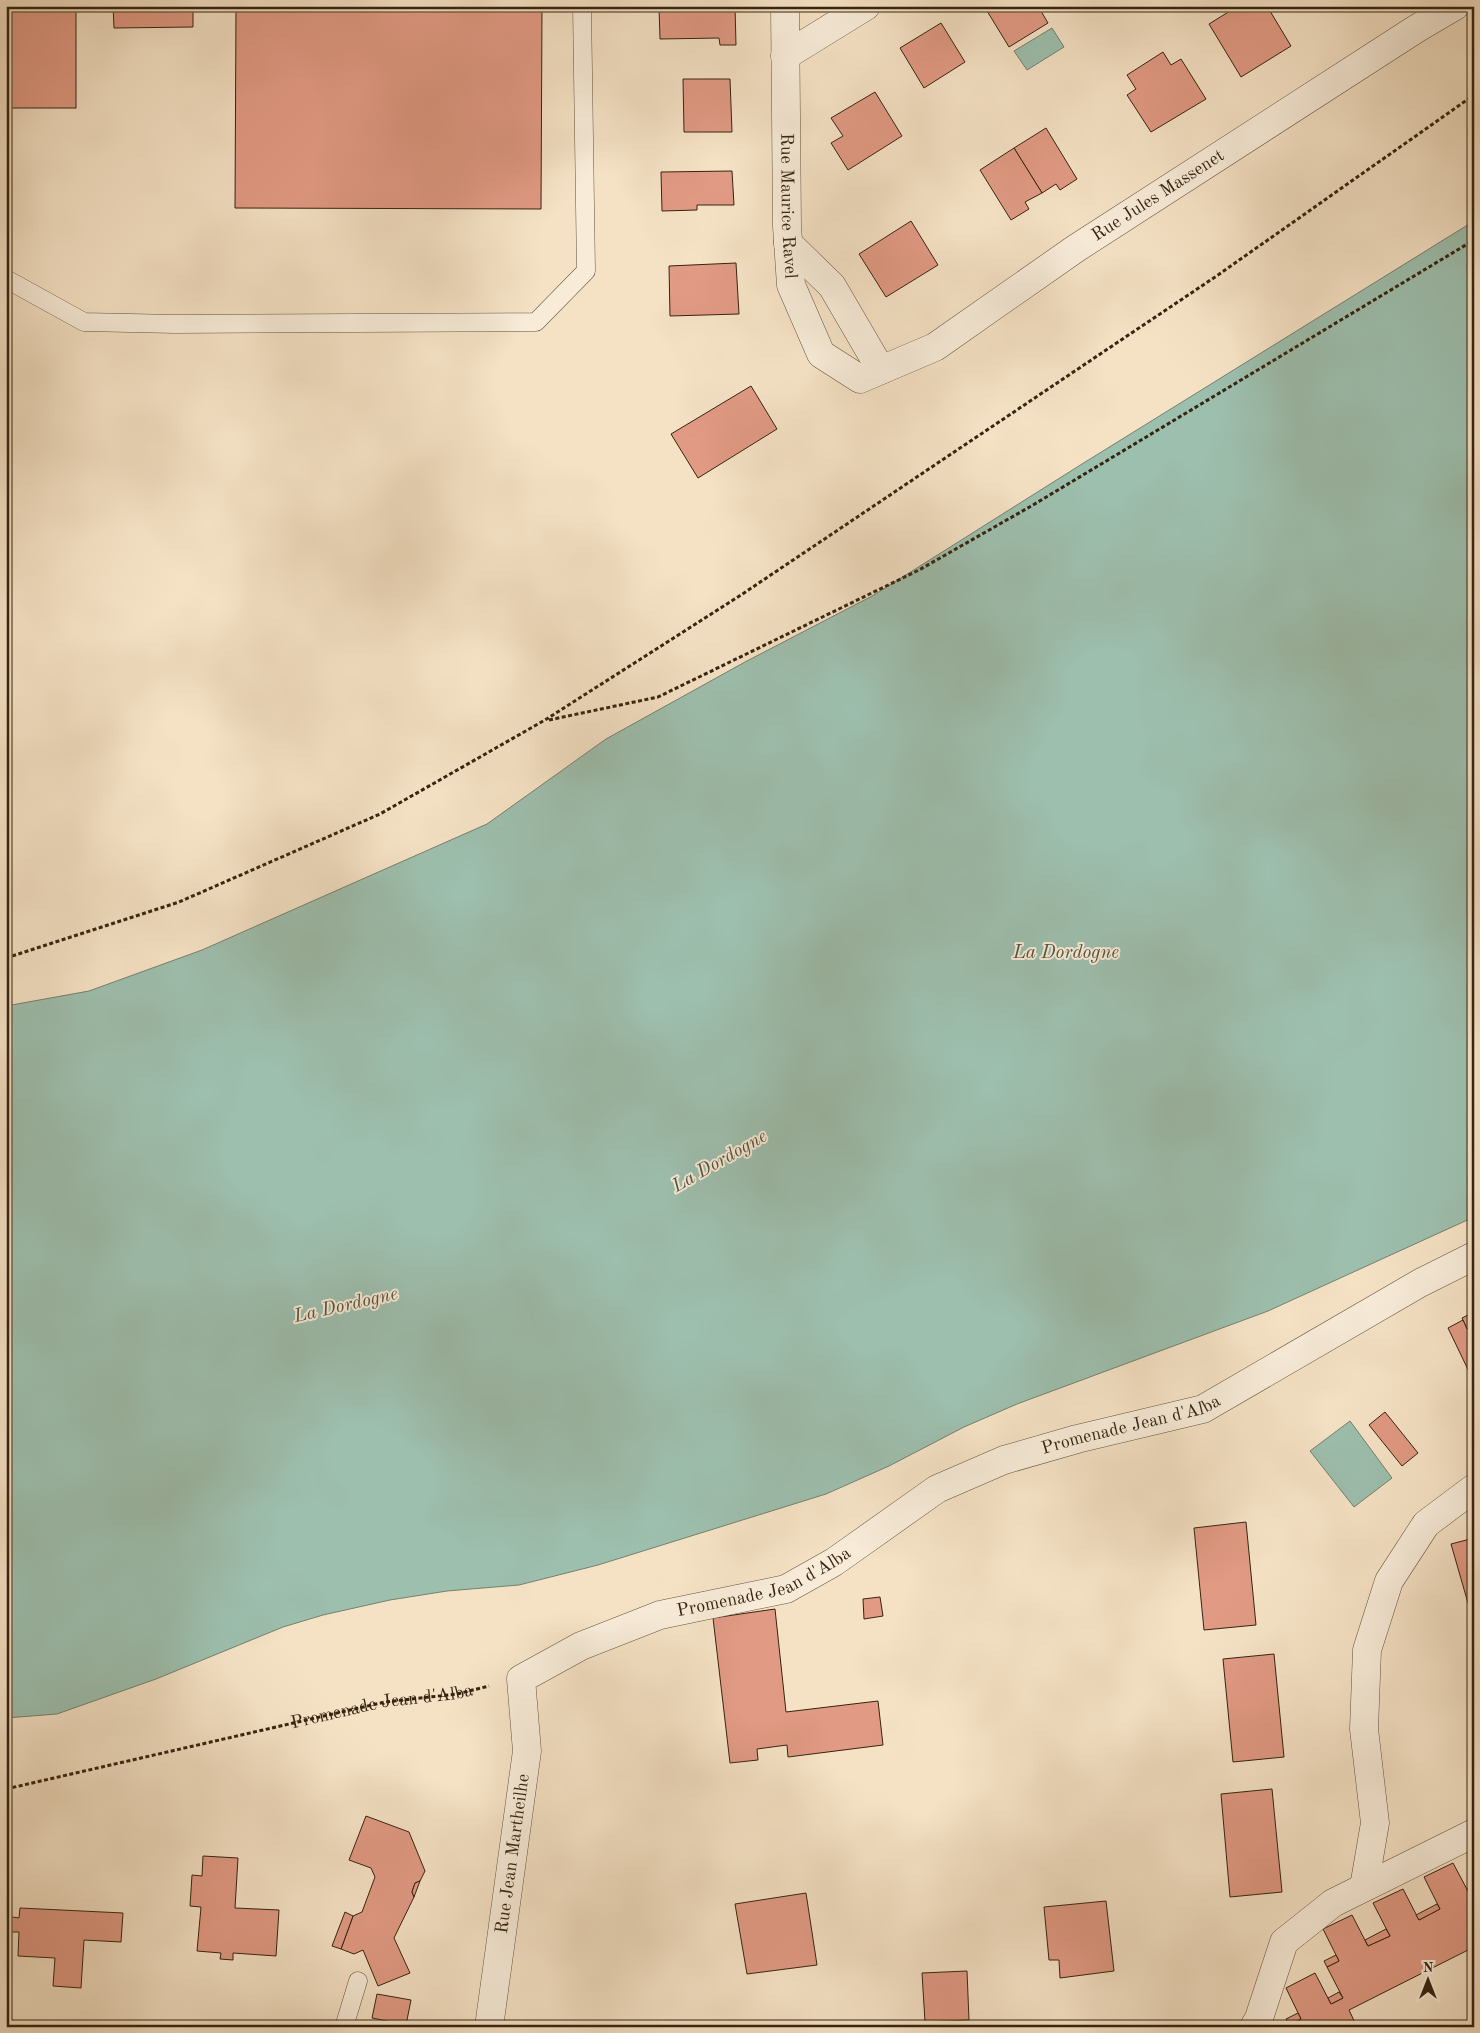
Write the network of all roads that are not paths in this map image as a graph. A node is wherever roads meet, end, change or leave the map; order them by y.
1 (582, 6) edge
2 (785, 6) edge
3 (866, 6) edge
4 (1455, 6) edge
5 (785, 56) junction
6 (788, 243) junction
7 (6, 279) edge
8 (870, 374) junction
9 (1474, 1256) edge
10 (1474, 1488) edge
11 (521, 1679) joint
12 (1474, 1833) edge
13 (1364, 1887) junction
14 (358, 1981) dead end
15 (344, 2027) edge
16 (489, 2027) edge
17 (1254, 2027) edge

1 - 7 lane
2 - 5 street, Rue Maurice Ravel
3 - 5 street
4 - 8 street, Rue Jules Massenet
5 - 6 street, Rue Maurice Ravel
6 - 8 street
6 - 8 street, Rue Maurice Ravel
9 - 11 street, Promenade Jean d'Alba
10 - 13 street
11 - 16 street, Rue Jean Martheilhe
12 - 13 street
13 - 17 street
14 - 15 lane

